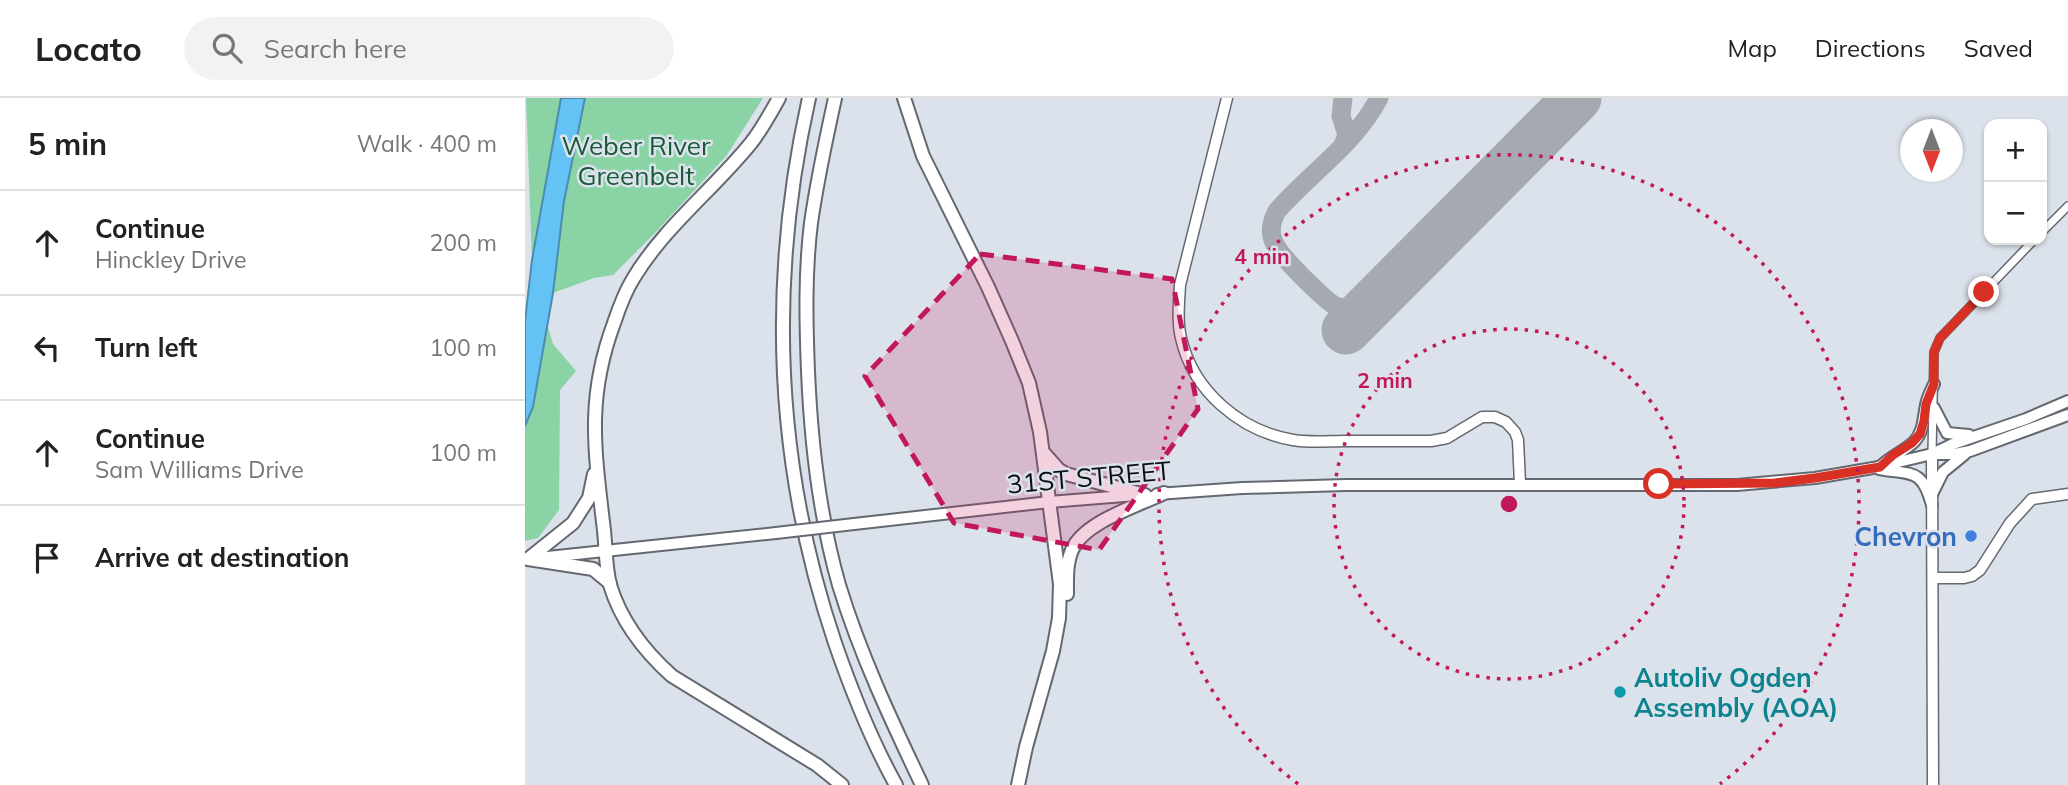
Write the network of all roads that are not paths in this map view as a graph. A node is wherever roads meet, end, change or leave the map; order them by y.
1 (779, 98) edge
2 (809, 98) edge
3 (835, 98) edge
4 (904, 98) edge
5 (1227, 98) edge
6 (2068, 206) edge
7 (2047, 227) edge
8 (2029, 245) edge
9 (1934, 384) junction
10 (2068, 401) edge
11 (1934, 408) junction
12 (2068, 415) edge
13 (1975, 436) junction
14 (1970, 451) junction
15 (1043, 452) junction
16 (1932, 454) junction
17 (596, 464) junction
18 (1876, 467) junction
19 (1520, 484) junction
20 (1164, 493) junction
21 (2068, 494) edge
22 (1145, 495) junction
23 (1932, 499) junction
24 (1049, 502) junction
25 (607, 550) junction
26 (526, 559) edge
27 (1933, 578) junction
28 (610, 583) junction
29 (1053, 651) junction
30 (842, 785) edge
31 (896, 785) edge
32 (922, 785) edge
33 (1018, 785) edge
34 (1933, 785) edge

1 - 17 highway
2 - 31 highway
3 - 32 highway
4 - 15 highway
5 - 19 street
6 - 7 street
8 - 9 street
9 - 11 street
9 - 18 main road
10 - 13 main road
11 - 13 main road
11 - 16 street
12 - 14 main road
13 - 16 main road
14 - 16 main road
14 - 23 main road
15 - 22 highway
15 - 24 highway
16 - 18 main road
16 - 23 street
17 - 25 highway
17 - 26 highway
18 - 19 main road, 31ST STREET
18 - 23 main road
19 - 20 main road, 31ST STREET
20 - 22 main road, 31ST STREET
20 - 29 highway
21 - 27 street
22 - 24 main road, 31ST STREET
23 - 27 street
24 - 25 main road, 31ST STREET, bridge
24 - 29 highway
25 - 26 main road, 31ST STREET
25 - 28 highway
26 - 28 highway
27 - 34 street
28 - 30 highway
29 - 33 highway

